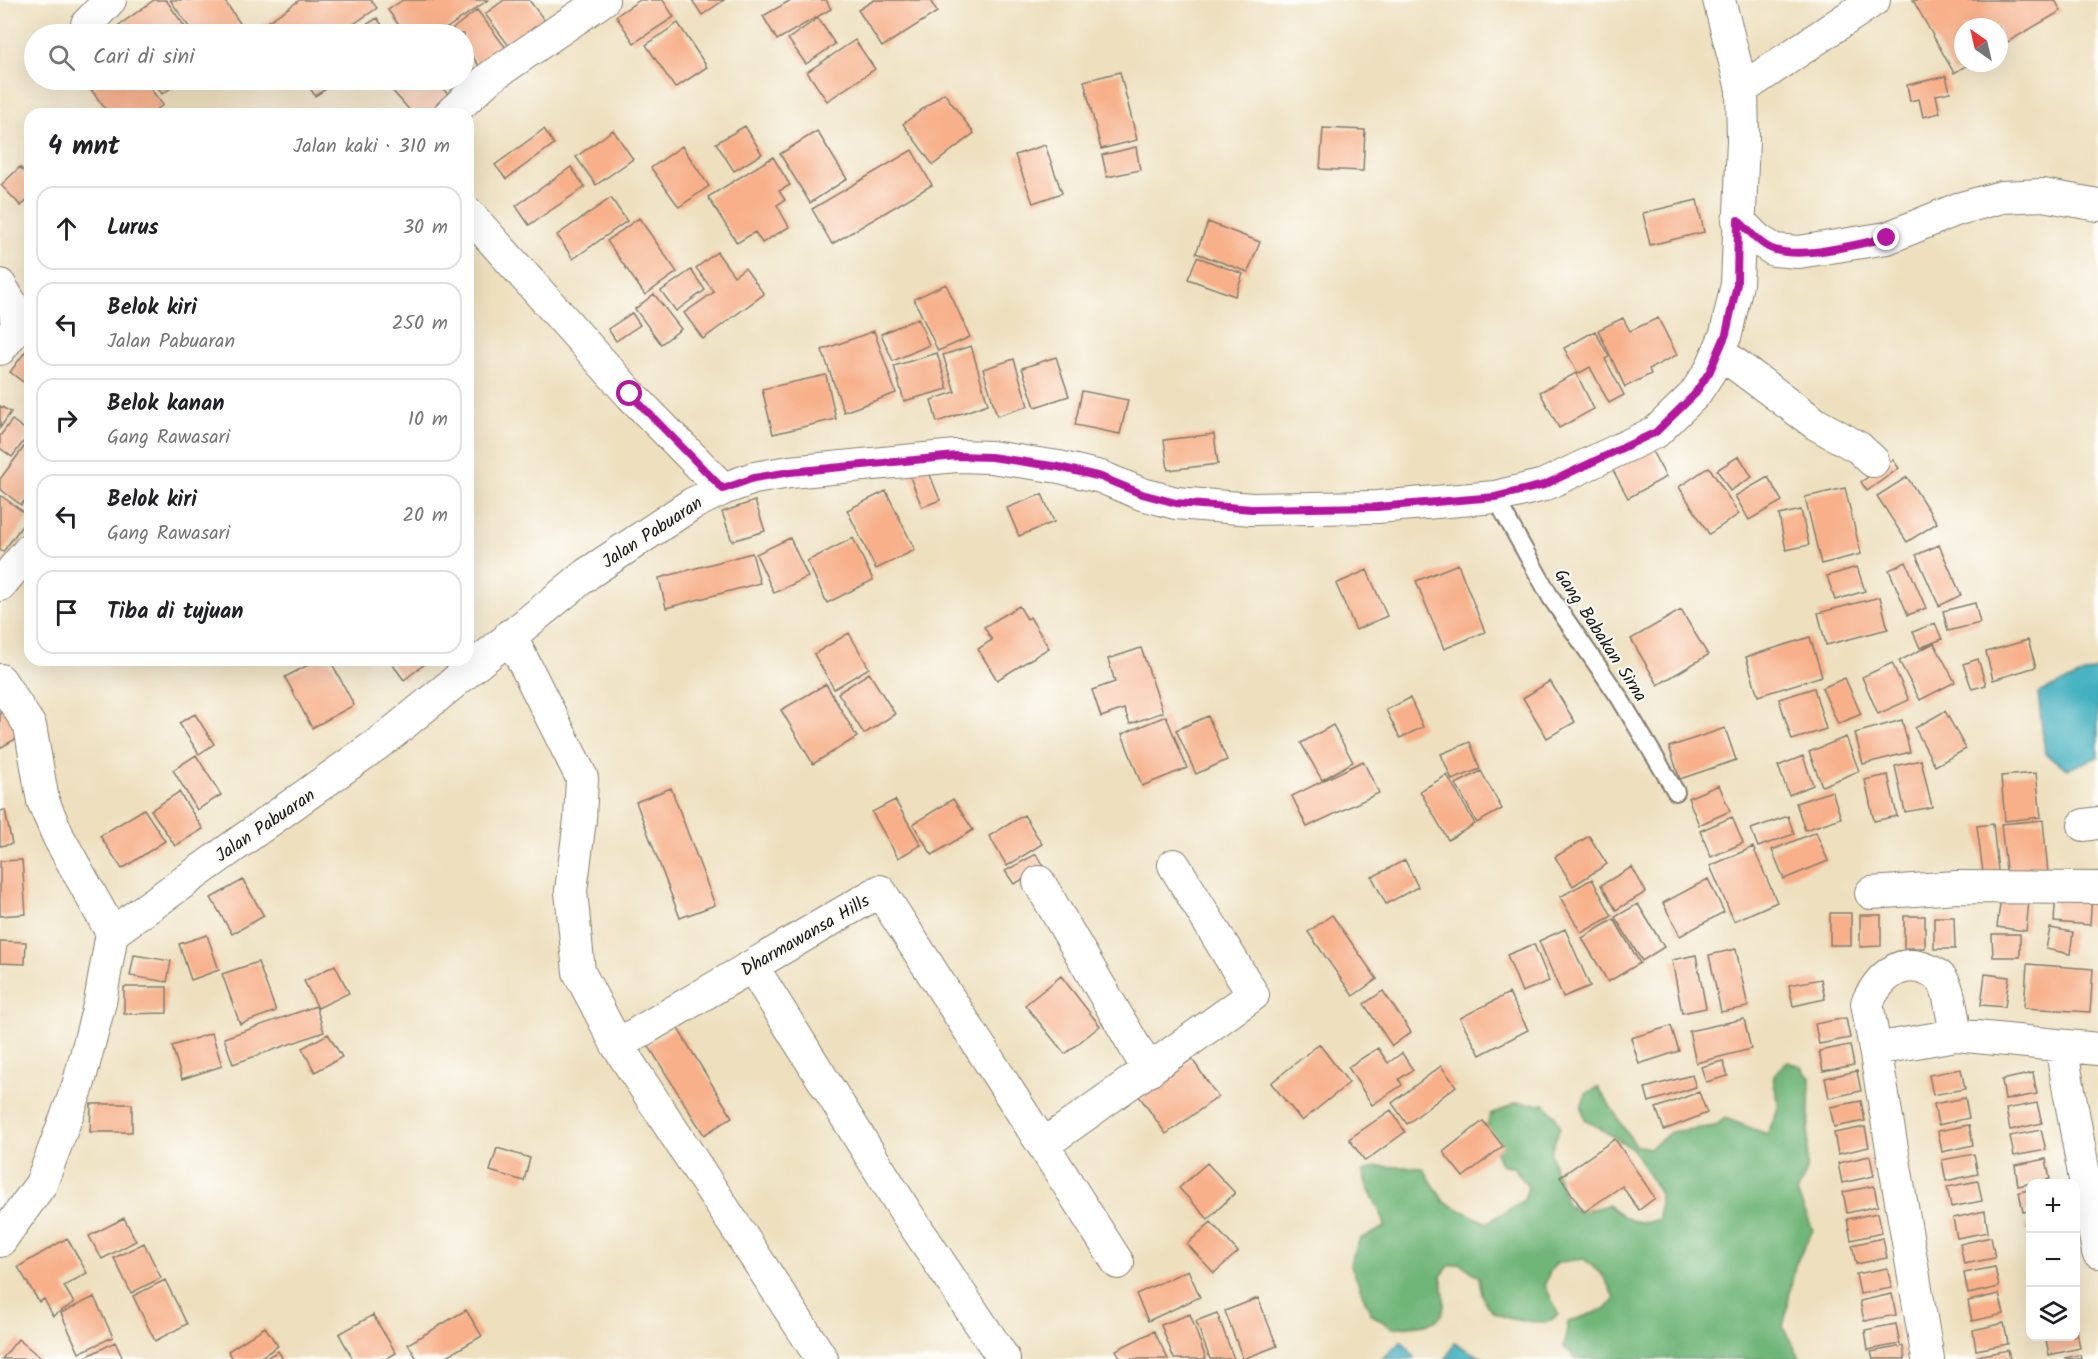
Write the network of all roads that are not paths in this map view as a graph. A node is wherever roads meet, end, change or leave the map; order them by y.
1 (110, 0) edge
2 (603, 0) edge
3 (1719, 0) edge
4 (1874, 0) edge
5 (87, 24) dead end
6 (1742, 89) junction
7 (456, 108) edge
8 (2098, 205) edge
9 (474, 220) edge
10 (1738, 220) junction
11 (0, 285) edge
12 (9, 338) edge
13 (1719, 352) junction
14 (1873, 461) dead end
15 (723, 489) junction
16 (1495, 497) junction
17 (24, 556) edge
18 (0, 585) edge
19 (510, 635) junction
20 (474, 665) edge
21 (473, 666) edge
22 (0, 680) edge
23 (1676, 792) dead end
24 (1174, 865) dead end
25 (1039, 882) dead end
26 (2098, 888) edge
27 (1871, 894) dead end
28 (112, 933) junction
29 (752, 966) junction
30 (1956, 1035) junction
31 (617, 1045) junction
32 (2061, 1046) junction
33 (1875, 1048) junction
34 (2098, 1049) edge
35 (1149, 1071) junction
36 (1043, 1145) junction
37 (0, 1241) edge
38 (2098, 1252) edge
39 (1118, 1263) dead end
40 (822, 1359) edge
41 (1004, 1359) edge
42 (1928, 1359) edge

1 - 5 street
2 - 7 street
3 - 6 street, Jalan Pabuaran
4 - 6 street
6 - 10 street, Jalan Pabuaran
8 - 10 street
9 - 15 street
10 - 13 street, Jalan Pabuaran
11 - 12 street
13 - 14 street
13 - 16 street, Jalan Pabuaran
15 - 16 street, Jalan Pabuaran
15 - 19 street, Jalan Pabuaran
16 - 23 lane, Gang Babakan Sirna
17 - 18 street
19 - 20 street, Jalan Pabuaran
19 - 31 street
21 - 28 street, Jalan Pabuaran
22 - 28 street
24 - 35 street
25 - 35 street
26 - 27 street
28 - 37 street
29 - 31 street, Dharmawansa Hills
29 - 36 street, Dharmawansa Hills
29 - 41 street
30 - 32 street
30 - 33 street
30 - 33 street
31 - 40 street
32 - 34 street
32 - 38 street
33 - 42 street
35 - 36 street
36 - 39 street

